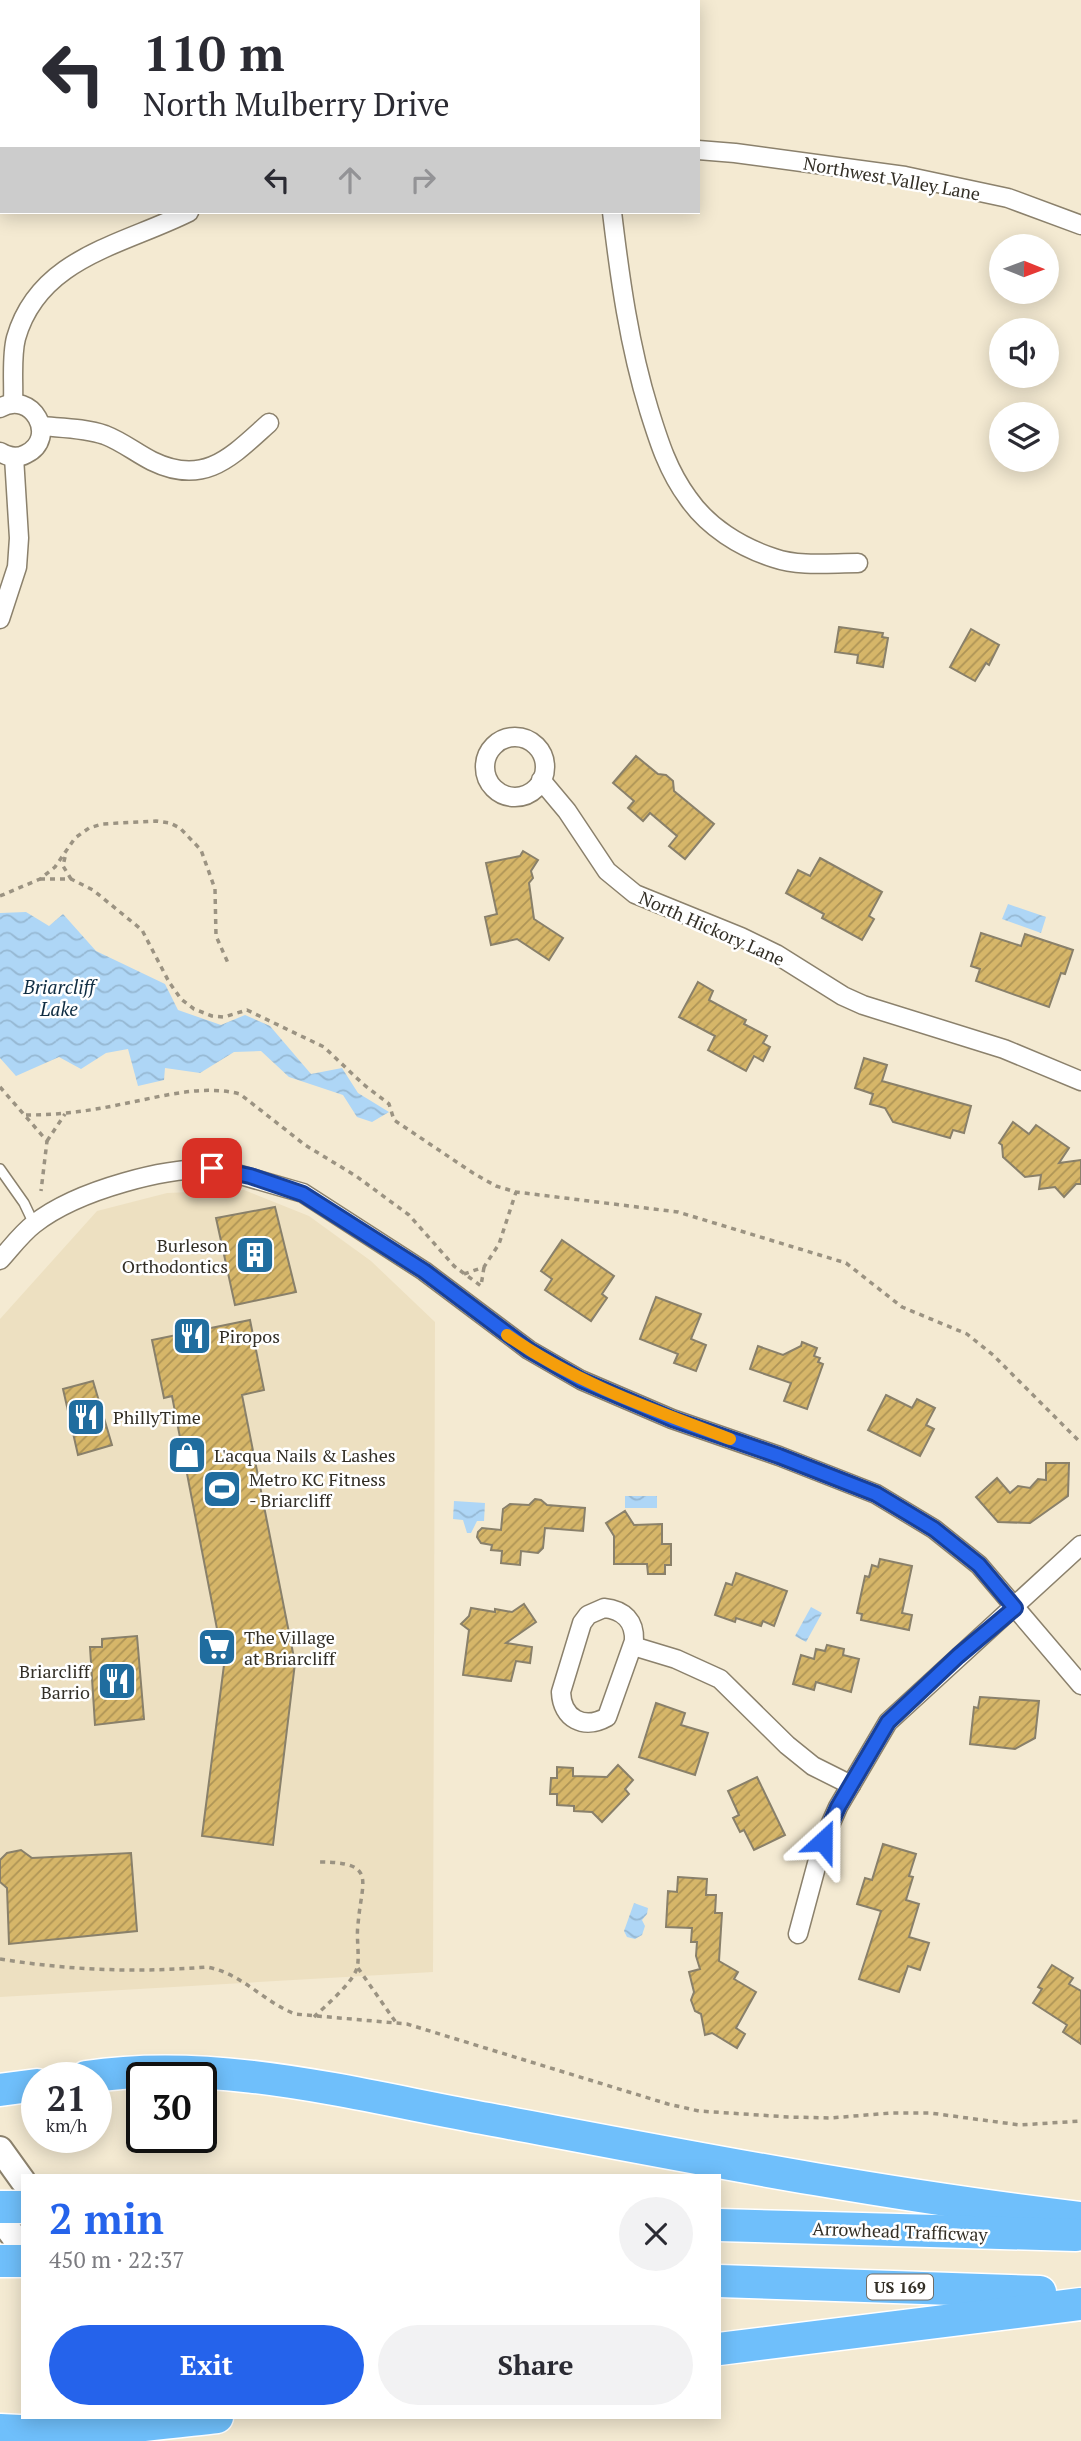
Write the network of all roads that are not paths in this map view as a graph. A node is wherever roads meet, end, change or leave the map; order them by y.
1 (700, 150) edge
2 (183, 214) edge
3 (612, 214) edge
4 (1081, 225) edge
5 (6, 405) edge
6 (269, 423) dead end
7 (41, 426) junction
8 (7, 455) edge
9 (858, 563) dead end
10 (0, 619) edge
11 (541, 780) dead end
12 (1081, 1081) edge
13 (0, 1169) edge
14 (34, 1224) junction
15 (0, 1259) edge
16 (1081, 1545) edge
17 (1015, 1608) junction
18 (633, 1646) junction
19 (1081, 1685) edge
20 (851, 1785) junction
21 (798, 1934) dead end
22 (112, 2074) edge
23 (21, 2087) edge
24 (0, 2090) edge
25 (0, 2149) edge
26 (21, 2178) edge
27 (0, 2207) edge
28 (21, 2207) edge
29 (0, 2218) edge
30 (1081, 2218) edge
31 (721, 2225) edge
32 (1081, 2234) edge
33 (21, 2246) edge
34 (0, 2261) edge
35 (21, 2261) edge
36 (721, 2281) edge
37 (1081, 2293) edge
38 (1081, 2304) edge
39 (721, 2349) edge
40 (206, 2419) edge
41 (230, 2419) edge
42 (167, 2426) edge
43 (129, 2428) edge
44 (0, 2430) edge
45 (211, 2441) edge

1 - 4 street, Northwest Valley Lane
2 - 5 street
3 - 9 street
5 - 7 street
6 - 7 street
7 - 8 street
8 - 10 street
11 - 12 street, North Hickory Lane
13 - 14 lane
14 - 15 street
14 - 17 street
16 - 17 street
17 - 19 street
17 - 20 street
18 - 18 street
18 - 20 street
20 - 21 street
22 - 30 highway
23 - 24 highway
25 - 26 main road
27 - 28 highway
29 - 33 main road
31 - 32 highway, Arrowhead Trafficway
34 - 35 highway
36 - 37 highway, US 169
38 - 39 highway
40 - 42 highway
41 - 45 highway
42 - 43 highway
43 - 44 highway

